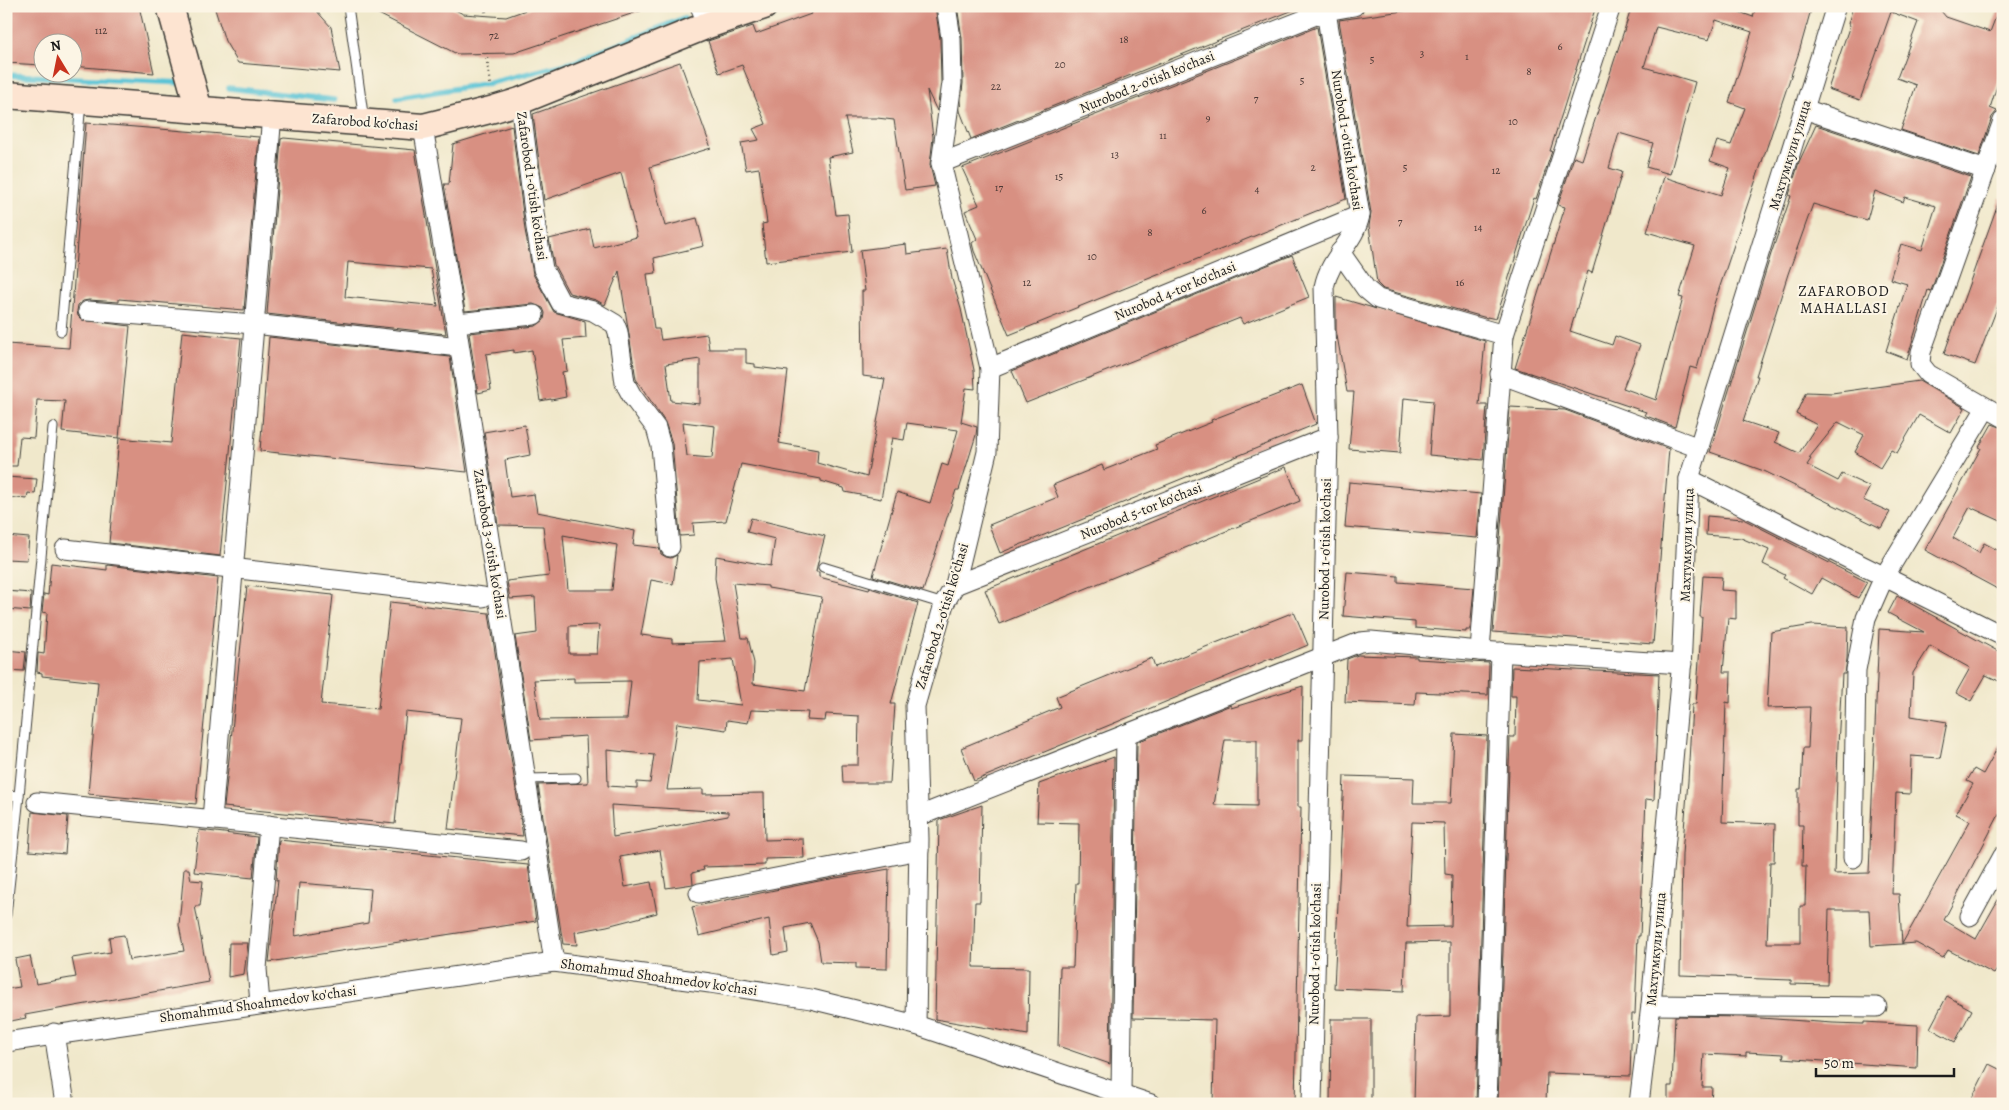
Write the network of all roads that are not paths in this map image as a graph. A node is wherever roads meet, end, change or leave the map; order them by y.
1 (170, 6) edge
2 (348, 6) edge
3 (764, 6) edge
4 (946, 6) edge
5 (1354, 6) edge
6 (1611, 6) edge
7 (1836, 6) edge
8 (1326, 8) edge
9 (704, 16) edge
10 (6, 95) edge
11 (520, 101) junction
12 (81, 102) junction
13 (1804, 108) junction
14 (199, 110) junction
15 (272, 115) junction
16 (2003, 121) edge
17 (365, 124) junction
18 (423, 127) junction
19 (941, 163) junction
20 (1986, 170) junction
21 (1360, 215) junction
22 (1340, 252) junction
23 (88, 311) dead end
24 (534, 315) dead end
25 (456, 322) junction
26 (254, 324) junction
27 (61, 331) dead end
28 (1504, 335) junction
29 (450, 346) dead end
30 (990, 368) junction
31 (1500, 374) junction
32 (1986, 408) junction
33 (2003, 417) edge
34 (53, 427) dead end
35 (1328, 437) junction
36 (1699, 448) junction
37 (1689, 479) junction
38 (670, 547) dead end
39 (65, 549) dead end
40 (234, 567) junction
41 (824, 567) dead end
42 (1884, 577) junction
43 (955, 585) junction
44 (483, 597) dead end
45 (944, 604) junction
46 (2003, 636) edge
47 (1480, 651) junction
48 (1501, 652) junction
49 (1322, 657) junction
50 (1682, 664) junction
51 (1126, 734) junction
52 (576, 778) dead end
53 (526, 779) junction
54 (6, 795) edge
55 (19, 796) junction
56 (37, 802) dead end
57 (919, 816) junction
58 (212, 819) junction
59 (269, 825) junction
60 (919, 850) junction
61 (521, 851) dead end
62 (2003, 856) edge
63 (1853, 858) dead end
64 (699, 893) dead end
65 (6, 915) edge
66 (1970, 916) dead end
67 (554, 962) junction
68 (260, 1003) junction
69 (1651, 1004) junction
70 (1877, 1007) dead end
71 (916, 1026) junction
72 (54, 1034) junction
73 (6, 1042) edge
74 (1121, 1092) junction
75 (65, 1104) edge
76 (1151, 1104) edge
77 (1312, 1104) edge
78 (1486, 1104) edge
79 (1639, 1104) edge

1 - 14 street
2 - 17 lane
3 - 9 street, Zafarobod ko'chasi
4 - 19 street, Zafarobod 2-o'tish ko'chasi
5 - 8 street, Nurobod 2-o'tish ko'chasi
6 - 28 street
7 - 13 street, Махтумкули улица
8 - 19 street, Nurobod 2-o'tish ko'chasi
8 - 21 street, Nurobod 1-o'tish ko'chasi
9 - 11 street, Zafarobod ko'chasi
10 - 12 street, Zafarobod ko'chasi
11 - 18 street, Zafarobod ko'chasi
11 - 38 street, Zafarobod 1-o'tish ko'chasi
12 - 14 street, Zafarobod ko'chasi
12 - 27 lane
13 - 20 street
13 - 36 street, Махтумкули улица
14 - 15 street, Zafarobod ko'chasi
15 - 17 street, Zafarobod ko'chasi
15 - 26 street
16 - 20 street
17 - 18 street, Zafarobod ko'chasi
18 - 25 street, Zafarobod 3-o'tish ko'chasi
19 - 30 street, Zafarobod 2-o'tish ko'chasi
20 - 32 street
21 - 22 street, Nurobod 1-o'tish ko'chasi
21 - 30 street, Nurobod 4-tor ko'chasi
22 - 28 street
22 - 35 street, Nurobod 1-o'tish ko'chasi
23 - 26 street
24 - 25 street
25 - 53 street, Zafarobod 3-o'tish ko'chasi
26 - 29 street
26 - 40 street
28 - 31 street
30 - 43 street, Zafarobod 2-o'tish ko'chasi
31 - 36 street
31 - 47 street
32 - 33 street
32 - 42 street
34 - 55 lane
35 - 43 street, Nurobod 5-tor ko'chasi
35 - 49 street, Nurobod 1-o'tish ko'chasi
36 - 37 street, Махтумкули улица
37 - 42 street
37 - 50 street, Махтумкули улица
39 - 40 street
40 - 44 street
40 - 58 street
41 - 45 lane
42 - 46 street
42 - 63 street
43 - 45 street, Zafarobod 2-o'tish ko'chasi
45 - 57 street, Zafarobod 2-o'tish ko'chasi
47 - 48 street
47 - 49 street
48 - 50 street
48 - 78 street
49 - 51 street
49 - 77 street, Nurobod 1-o'tish ko'chasi
50 - 69 street, Махтумкули улица
51 - 57 street
51 - 74 street
52 - 53 lane
53 - 67 street, Zafarobod 3-o'tish ko'chasi
54 - 55 lane
55 - 65 lane
56 - 58 street
57 - 60 street, Zafarobod 2-o'tish ko'chasi
58 - 59 street
59 - 61 street
59 - 68 street
60 - 64 street
60 - 71 street, Zafarobod 2-o'tish ko'chasi
62 - 66 street
67 - 68 street, Shomahmud Shoahmedov ko'chasi
67 - 71 street, Shomahmud Shoahmedov ko'chasi
68 - 72 street, Shomahmud Shoahmedov ko'chasi
69 - 70 street
69 - 79 street, Махтумкули улица
71 - 74 street, Shomahmud Shoahmedov ko'chasi
72 - 73 street, Shomahmud Shoahmedov ko'chasi
72 - 75 street
74 - 76 street, Shomahmud Shoahmedov ko'chasi

